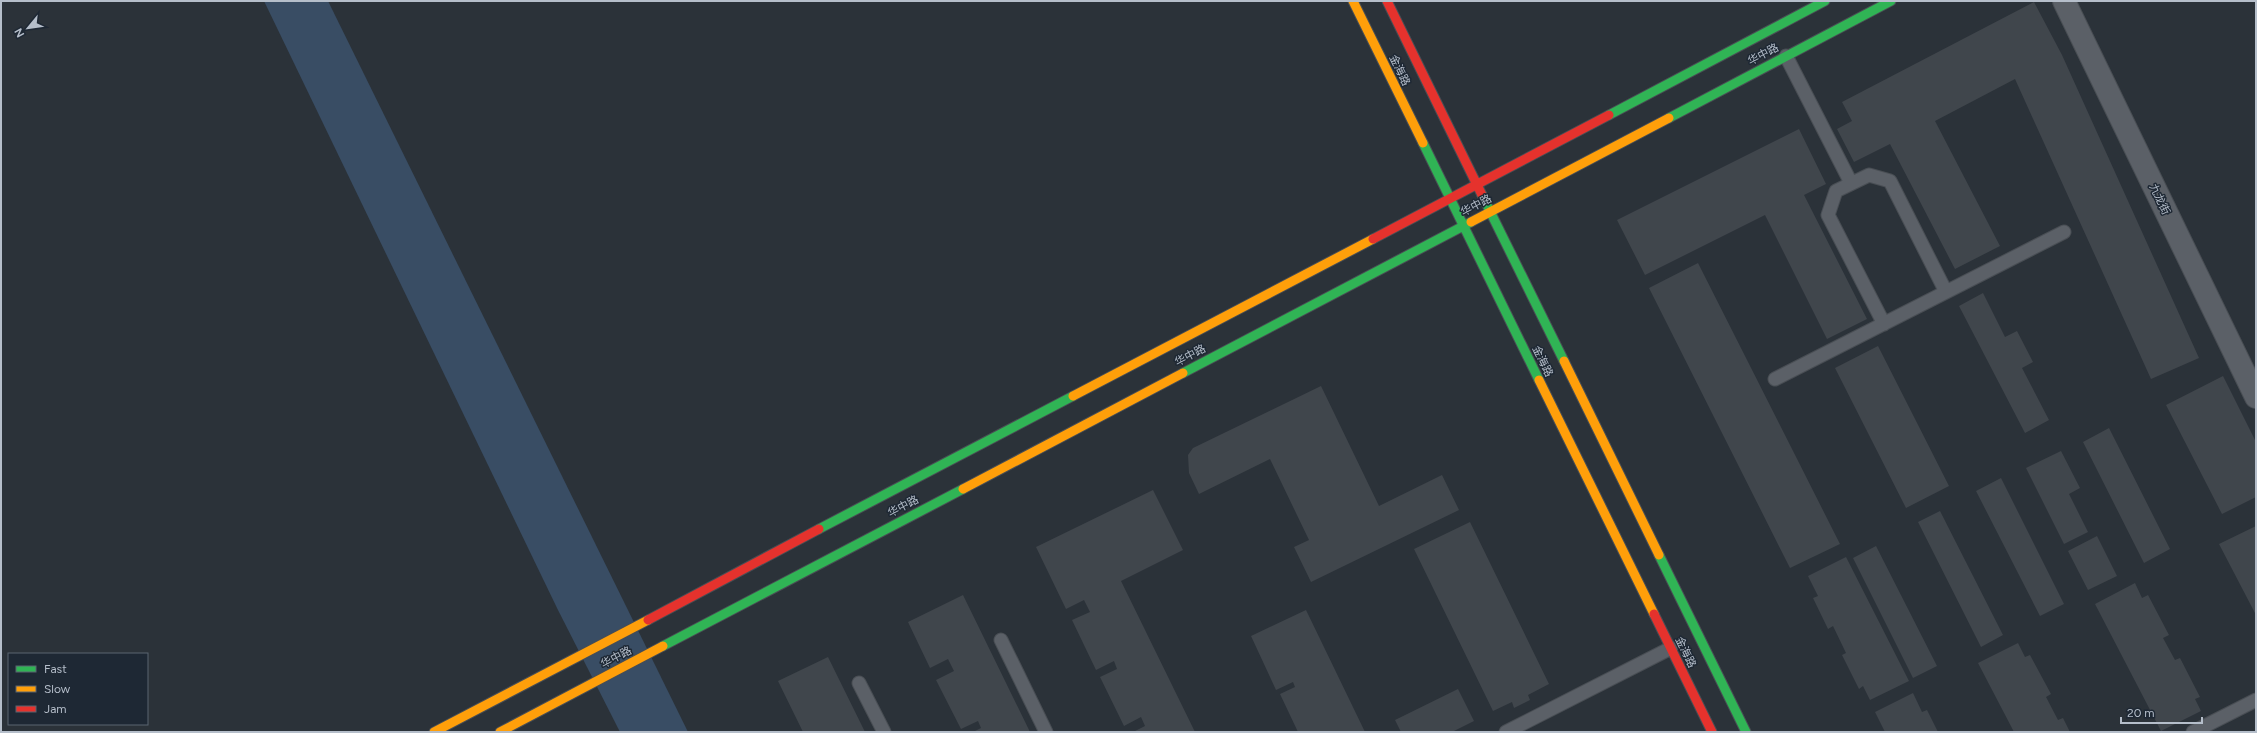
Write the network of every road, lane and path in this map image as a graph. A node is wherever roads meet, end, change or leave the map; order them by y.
1 (1353, 1) edge
2 (1387, 1) edge
3 (1825, 1) edge
4 (1891, 1) edge
5 (2064, 1) edge
6 (1786, 56) junction
7 (1851, 183) junction
8 (1477, 184) junction
9 (1450, 198) junction
10 (1490, 211) junction
11 (1463, 226) junction
12 (2064, 232) dead end
13 (1946, 292) junction
14 (1884, 324) junction
15 (1775, 379) dead end
16 (2256, 397) edge
17 (1001, 640) dead end
18 (1671, 648) junction
19 (860, 683) dead end
20 (2256, 700) edge
21 (434, 732) edge
22 (500, 732) edge
23 (884, 732) edge
24 (1046, 732) edge
25 (1506, 732) edge
26 (1712, 732) edge
27 (1746, 732) edge
28 (2193, 732) edge

1 - 9 main road, 金海路
2 - 8 main road, 金海路
3 - 8 main road, 华中路
4 - 6 main road, 华中路
5 - 16 street, 九龙街
6 - 7 lane
6 - 10 main road, 华中路
7 - 13 lane
7 - 14 lane
8 - 9 main road, 华中路
8 - 10 main road, 金海路
9 - 11 main road, 金海路
9 - 21 main road, 华中路
10 - 11 main road, 华中路
10 - 27 main road, 金海路
11 - 18 main road, 金海路
11 - 22 main road, 华中路
12 - 13 lane
13 - 14 lane
14 - 15 lane
17 - 24 lane
18 - 25 lane
18 - 26 main road, 金海路
19 - 23 lane
20 - 28 lane

